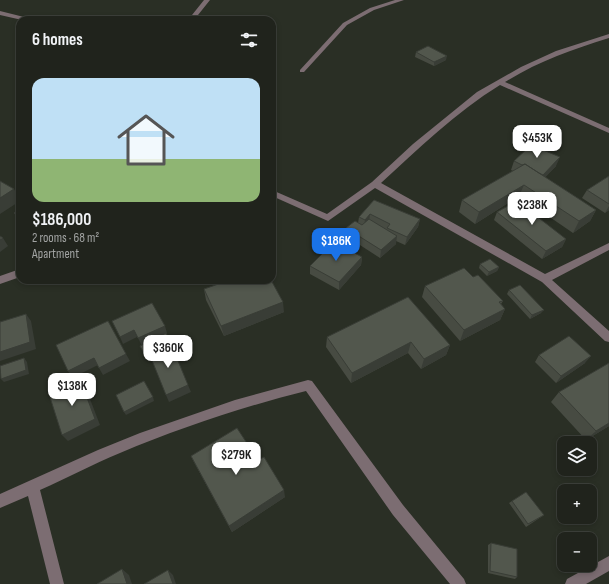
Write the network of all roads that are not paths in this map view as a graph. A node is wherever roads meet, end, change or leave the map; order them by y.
1 (207, 0) edge
2 (401, 0) edge
3 (0, 14) edge
4 (194, 16) edge
5 (16, 17) edge
6 (609, 36) edge
7 (302, 71) dead end
8 (499, 82) junction
9 (609, 131) edge
10 (375, 184) junction
11 (276, 195) edge
12 (609, 246) edge
13 (16, 274) edge
14 (545, 279) junction
15 (0, 280) edge
16 (609, 338) edge
17 (32, 489) junction
18 (0, 501) edge
19 (609, 563) edge
20 (57, 584) edge
21 (459, 584) edge
22 (572, 584) edge

1 - 4 street
2 - 7 street
3 - 5 street
6 - 8 street
8 - 9 street
8 - 10 street
10 - 11 street
10 - 14 street
12 - 14 street
13 - 15 street
14 - 16 street
17 - 18 street
17 - 20 street
17 - 21 street
19 - 22 street

